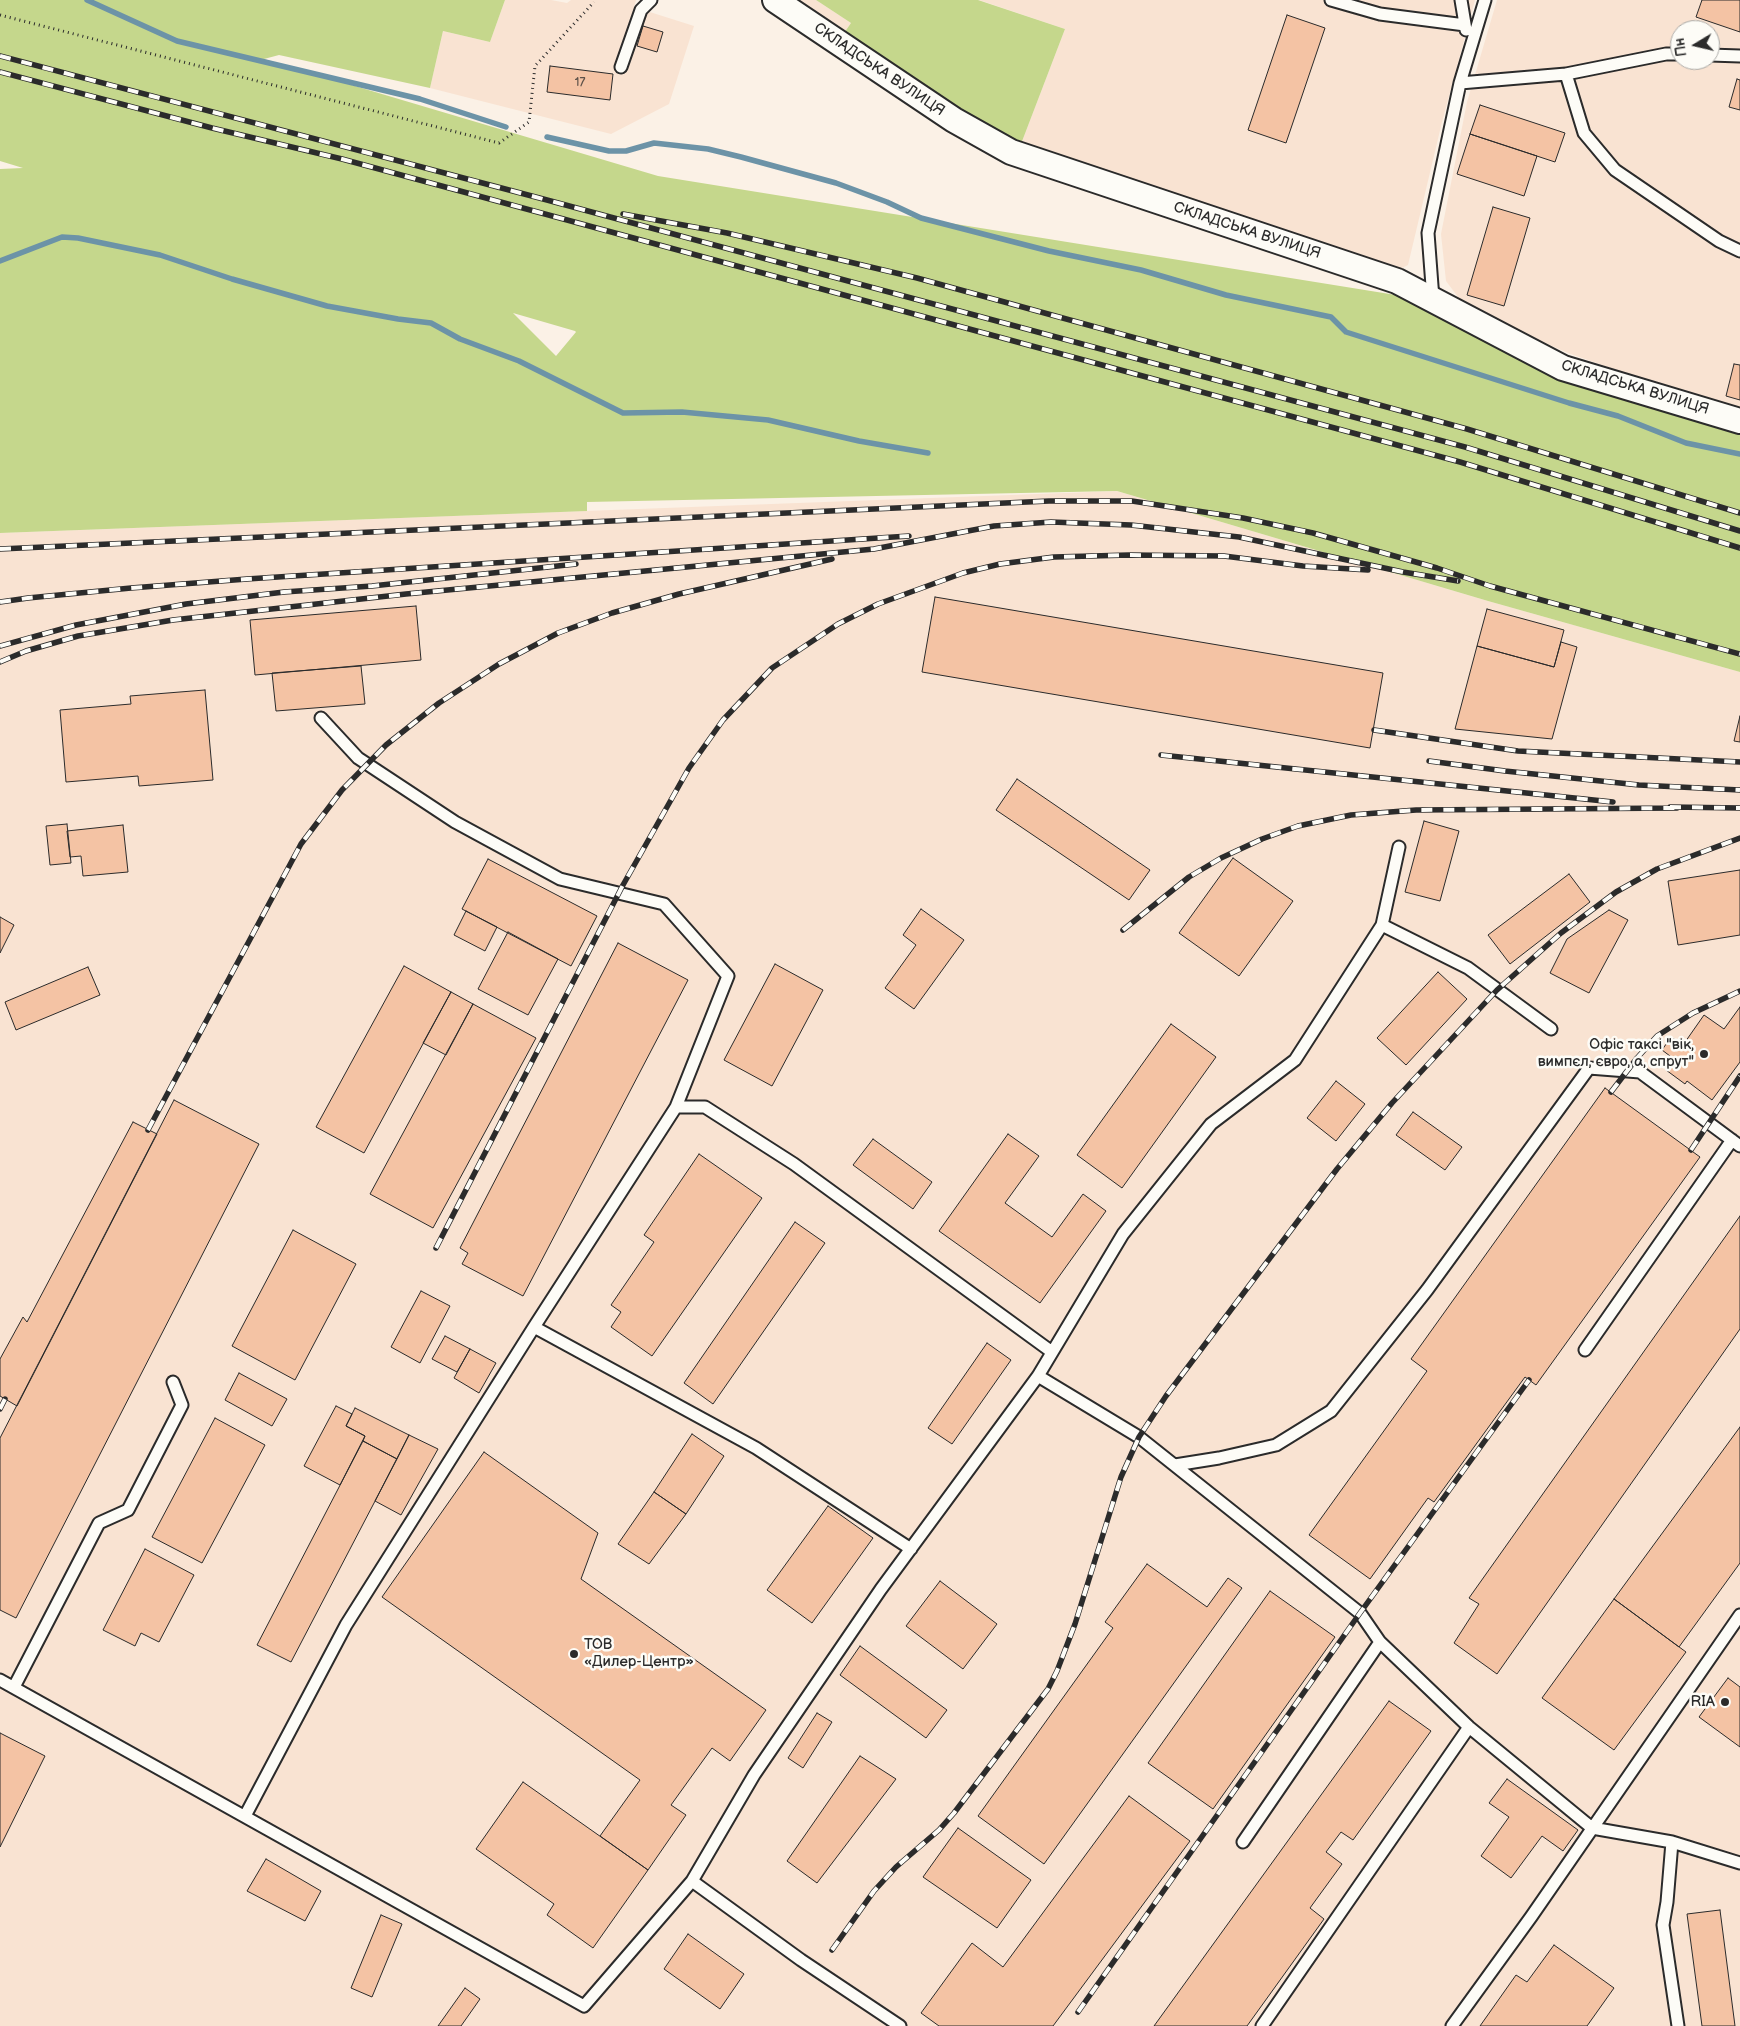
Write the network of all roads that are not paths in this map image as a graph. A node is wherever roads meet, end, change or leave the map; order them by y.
1 (651, 0) edge
2 (775, 0) edge
3 (1331, 0) edge
4 (1461, 0) edge
5 (1485, 0) edge
6 (1465, 25) junction
7 (1470, 52) junction
8 (1670, 54) edge
9 (1720, 55) edge
10 (1740, 56) edge
11 (621, 66) dead end
12 (1566, 74) junction
13 (1460, 83) junction
14 (1740, 250) edge
15 (1433, 299) junction
16 (1740, 420) edge
17 (321, 718) dead end
18 (1399, 847) dead end
19 (1382, 925) junction
20 (1551, 1029) dead end
21 (676, 1107) junction
22 (1736, 1143) edge
23 (534, 1327) junction
24 (1585, 1350) dead end
25 (1052, 1352) junction
26 (1038, 1376) junction
27 (173, 1382) dead end
28 (1175, 1465) junction
29 (911, 1549) junction
30 (1740, 1615) edge
31 (1380, 1642) junction
32 (0, 1680) edge
33 (14, 1687) junction
34 (1469, 1727) junction
35 (245, 1816) junction
36 (1592, 1828) junction
37 (1243, 1842) dead end
38 (1672, 1842) junction
39 (1740, 1863) edge
40 (692, 1882) junction
41 (900, 2026) edge
42 (1262, 2026) edge
43 (1452, 2026) edge
44 (1678, 2026) edge

1 - 11 lane
2 - 15 street, СКЛАДСЬКА ВУЛИЦЯ
3 - 6 lane
4 - 6 lane
5 - 7 lane
6 - 7 lane
7 - 13 lane
8 - 12 lane
9 - 10 lane
12 - 13 lane
12 - 14 lane
13 - 15 lane
15 - 16 street, СКЛАДСЬКА ВУЛИЦЯ
17 - 21 lane
18 - 19 lane
19 - 20 lane
19 - 25 lane
21 - 23 lane
21 - 25 lane
22 - 24 lane
22 - 28 lane
23 - 29 lane
23 - 35 lane
25 - 26 lane
26 - 28 lane
26 - 29 lane
27 - 33 lane
28 - 31 lane
29 - 40 lane
30 - 36 lane
31 - 34 lane
31 - 37 lane
32 - 33 lane
33 - 35 lane
34 - 36 lane
34 - 42 lane
35 - 40 lane
36 - 38 lane
36 - 43 lane
38 - 39 lane
38 - 44 lane
40 - 41 lane

